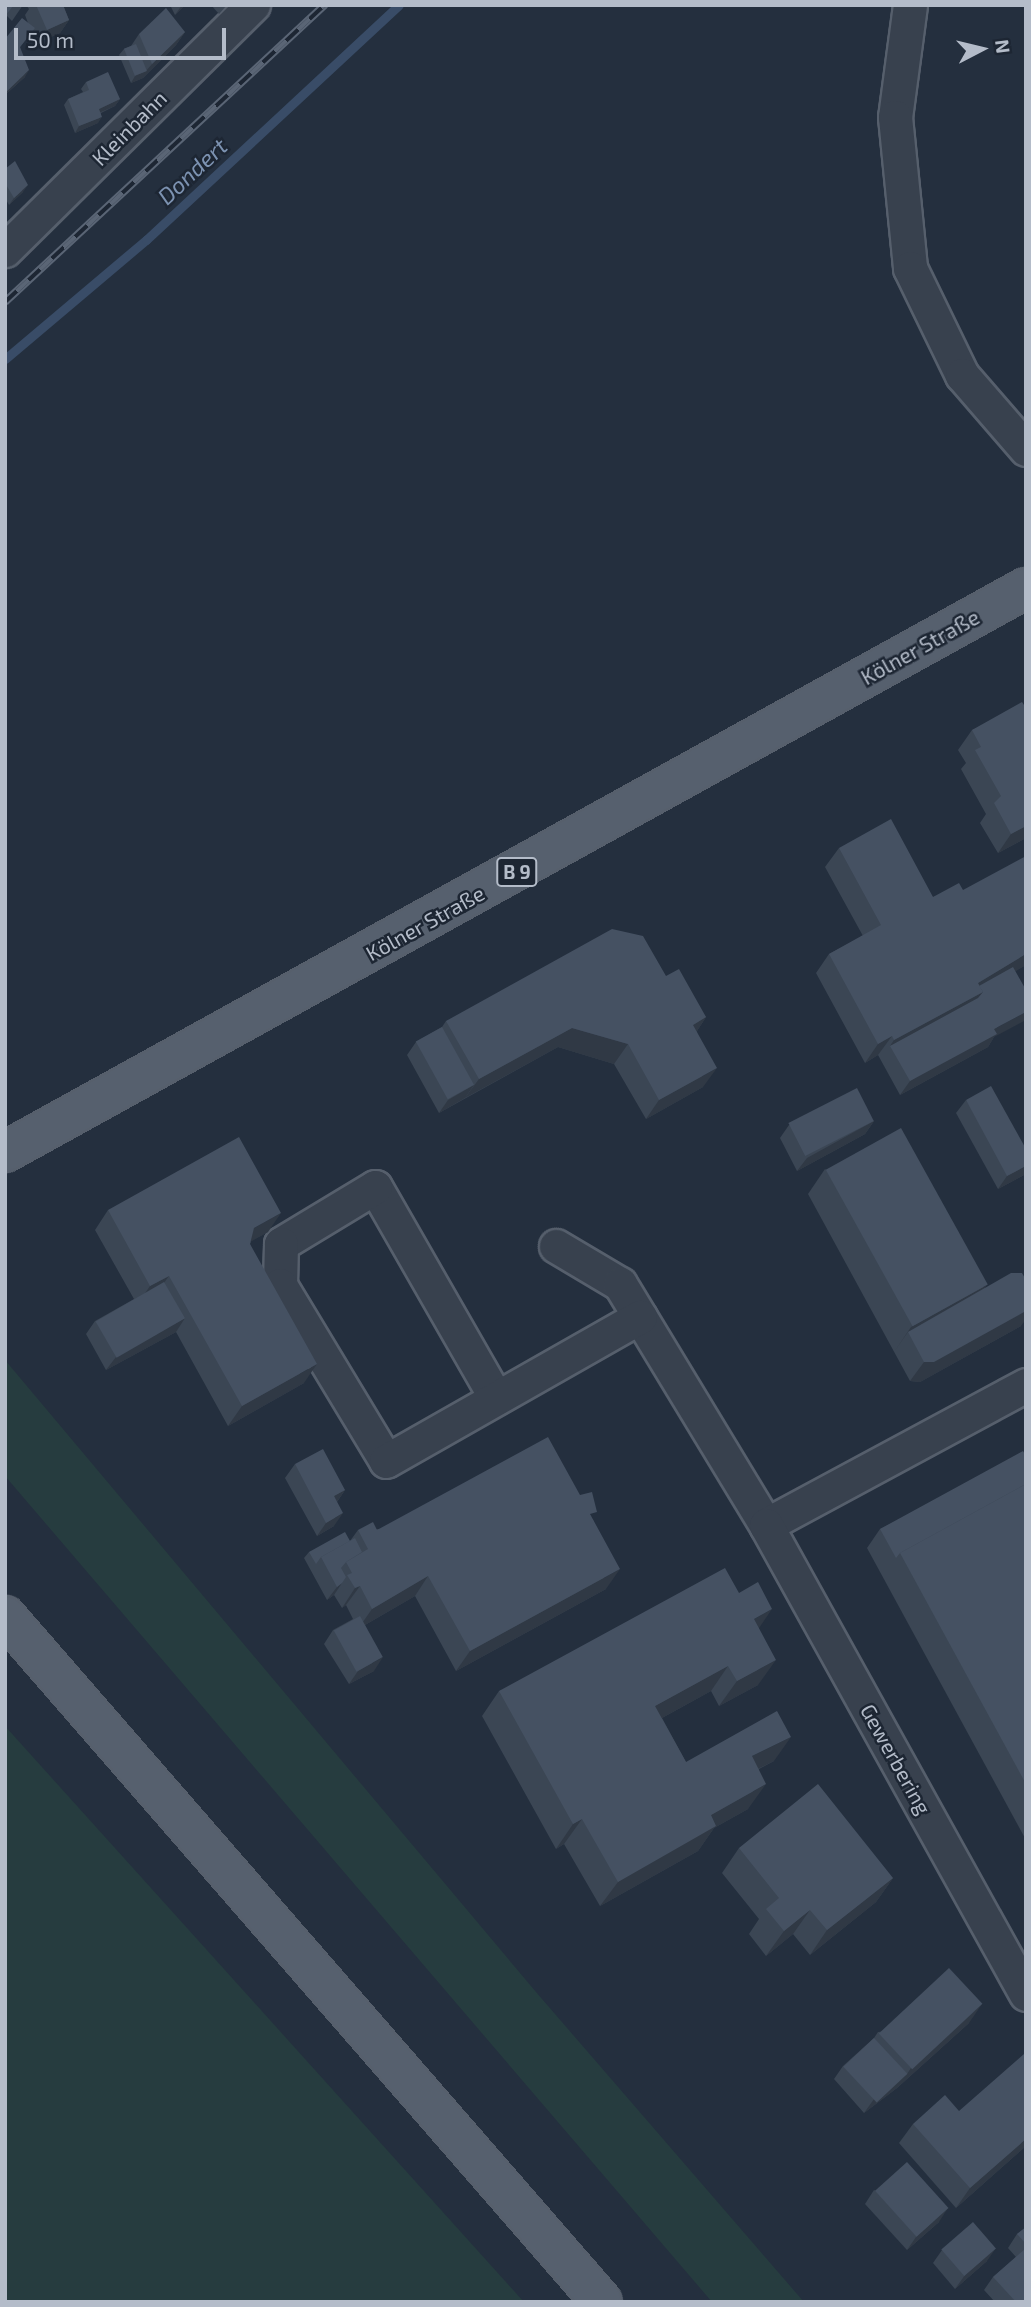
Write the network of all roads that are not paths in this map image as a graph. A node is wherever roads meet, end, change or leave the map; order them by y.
1 (253, 5) edge
2 (910, 5) edge
3 (5, 250) edge
4 (1026, 449) edge
5 (1026, 588) edge
6 (5, 1152) edge
7 (556, 1246) dead end
8 (640, 1317) junction
9 (1026, 1385) edge
10 (496, 1398) junction
11 (766, 1525) junction
12 (5, 1616) edge
13 (1026, 1994) edge
14 (602, 2302) edge

1 - 3 street, Kleinbahn
2 - 4 street
5 - 6 main road, Kölner Straße / B 9
7 - 8 street, Gewerbering
8 - 10 street
8 - 11 street, Gewerbering
9 - 11 street
10 - 10 street
11 - 13 street, Gewerbering
12 - 14 main road

